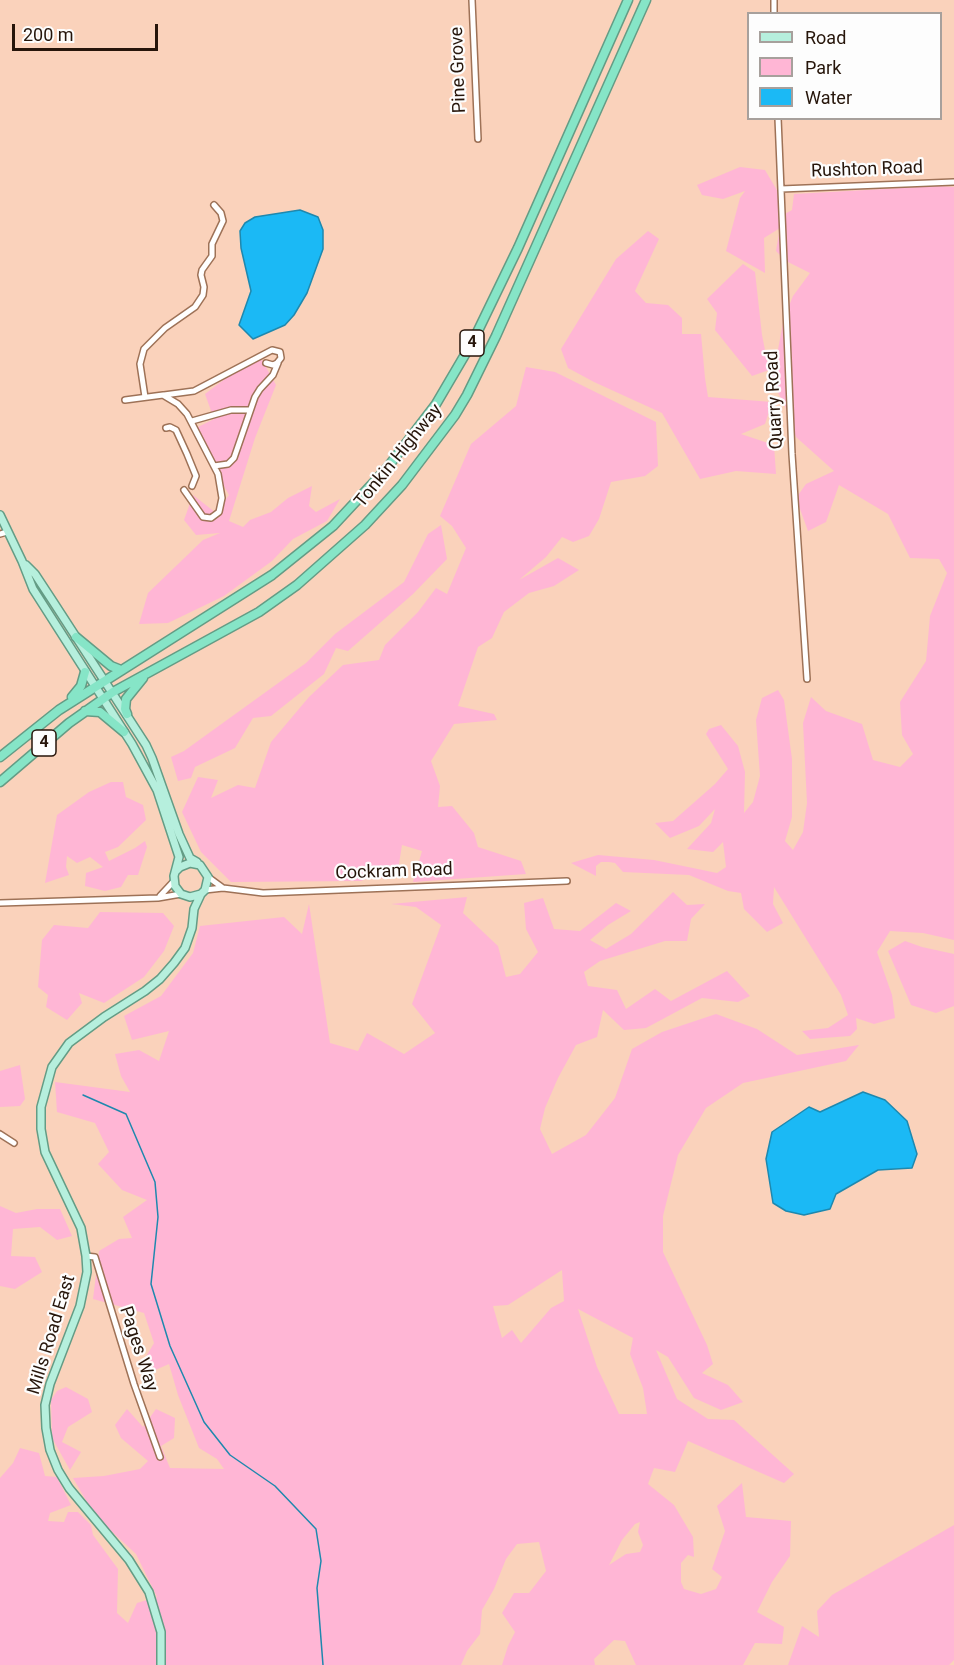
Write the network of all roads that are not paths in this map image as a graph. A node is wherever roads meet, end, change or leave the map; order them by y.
1 (472, 0) edge
2 (628, 0) edge
3 (646, 0) edge
4 (778, 120) edge
5 (477, 139) dead end
6 (954, 182) edge
7 (781, 189) junction
8 (214, 206) dead end
9 (266, 363) dead end
10 (278, 363) junction
11 (163, 395) junction
12 (145, 396) junction
13 (125, 400) dead end
14 (250, 410) junction
15 (192, 421) junction
16 (166, 429) dead end
17 (214, 466) junction
18 (192, 486) dead end
19 (184, 490) dead end
20 (0, 515) edge
21 (2, 525) edge
22 (3, 533) edge
23 (22, 561) junction
24 (76, 637) junction
25 (121, 670) junction
26 (85, 672) junction
27 (146, 672) junction
28 (807, 679) dead end
29 (104, 680) junction
30 (94, 686) junction
31 (112, 692) junction
32 (103, 699) junction
33 (59, 710) junction
34 (85, 711) junction
35 (127, 714) junction
36 (124, 732) junction
37 (0, 757) edge
38 (0, 782) edge
39 (200, 866) junction
40 (176, 871) junction
41 (208, 878) junction
42 (174, 881) junction
43 (567, 881) dead end
44 (223, 888) junction
45 (203, 892) junction
46 (183, 895) junction
47 (158, 898) junction
48 (0, 903) edge
49 (194, 909) junction
50 (0, 1134) edge
51 (14, 1143) dead end
52 (86, 1256) junction
53 (160, 1457) dead end
54 (161, 1665) edge

1 - 5 street, Pine Grove
2 - 25 highway, Tonkin Highway / 4
3 - 27 highway, Tonkin Highway / 4
4 - 7 street, Quarry Road
6 - 7 street, Rushton Road
7 - 28 street, Quarry Road
8 - 12 street
9 - 10 street
10 - 11 street
10 - 14 street
11 - 12 street
11 - 15 street
12 - 13 street
14 - 15 street
14 - 17 street
15 - 17 street
16 - 18 street
17 - 19 street
20 - 21 main road
21 - 22 main road
22 - 23 main road
23 - 24 main road
23 - 26 main road
24 - 25 highway
24 - 29 main road
25 - 29 highway, Tonkin Highway / 4
26 - 30 main road
26 - 33 highway
27 - 31 highway, Tonkin Highway / 4
27 - 35 highway
29 - 30 highway, Tonkin Highway / 4
29 - 31 main road
30 - 32 main road
30 - 33 highway, Tonkin Highway / 4
31 - 32 highway, Tonkin Highway / 4
31 - 35 main road
32 - 34 highway, Tonkin Highway / 4
32 - 36 main road
33 - 37 highway, Tonkin Highway / 4
34 - 36 highway
34 - 38 highway, Tonkin Highway / 4
35 - 39 main road
36 - 40 main road
39 - 40 main road
39 - 41 main road
40 - 42 main road
41 - 44 street, Cockram Road
41 - 45 main road
42 - 46 main road
42 - 47 street
43 - 44 street, Cockram Road
44 - 45 street, Cockram Road
45 - 46 main road
45 - 49 main road, Mills Road East
46 - 47 street
46 - 49 main road
47 - 48 street
49 - 52 main road, Mills Road East
50 - 51 street
52 - 53 street, Pages Way
52 - 54 main road, Mills Road East

